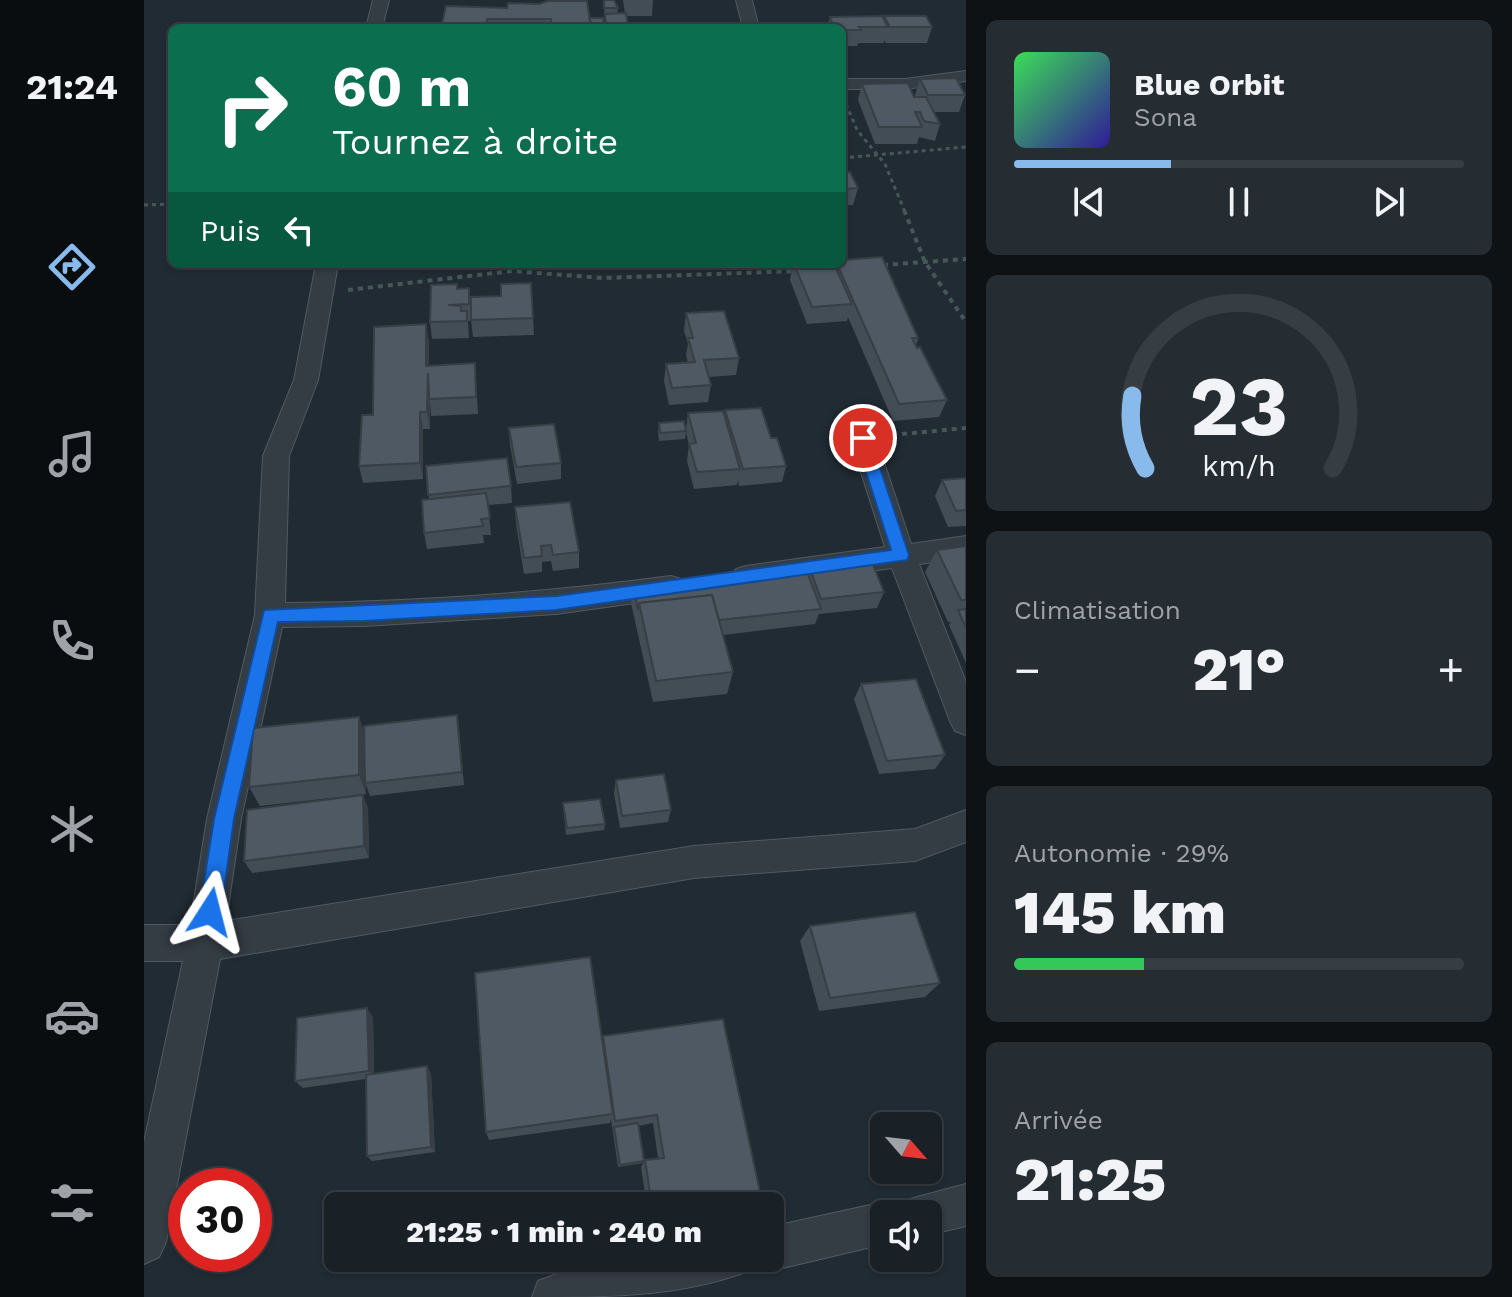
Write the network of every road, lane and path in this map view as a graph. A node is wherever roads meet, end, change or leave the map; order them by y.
1 (381, 0) edge
2 (744, 0) edge
3 (375, 24) edge
4 (750, 24) edge
5 (966, 76) edge
6 (846, 84) edge
7 (846, 102) edge
8 (966, 147) edge
9 (876, 154) junction
10 (846, 158) edge
11 (168, 204) edge
12 (144, 205) edge
13 (966, 259) edge
14 (925, 262) junction
15 (880, 265) edge
16 (806, 271) edge
17 (325, 278) edge
18 (966, 322) edge
19 (966, 428) edge
20 (863, 438) joint
21 (966, 547) edge
22 (901, 555) junction
23 (270, 615) junction
24 (966, 721) edge
25 (966, 826) edge
26 (144, 943) edge
27 (205, 943) junction
28 (966, 1205) edge
29 (942, 1210) edge
30 (870, 1226) edge
31 (144, 1242) edge
32 (784, 1246) edge
33 (666, 1272) edge
34 (554, 1297) edge

1 - 3 street
2 - 4 street
5 - 6 street
7 - 9 path
8 - 9 path
9 - 10 path
9 - 14 path
11 - 12 path
13 - 14 path
14 - 15 path
14 - 18 path
16 - 17 path
17 - 23 street
19 - 20 path
20 - 22 street
21 - 22 street
22 - 23 street
22 - 24 street
23 - 27 street
25 - 27 street
26 - 27 street
27 - 31 street
28 - 29 street
30 - 32 street
33 - 34 street

